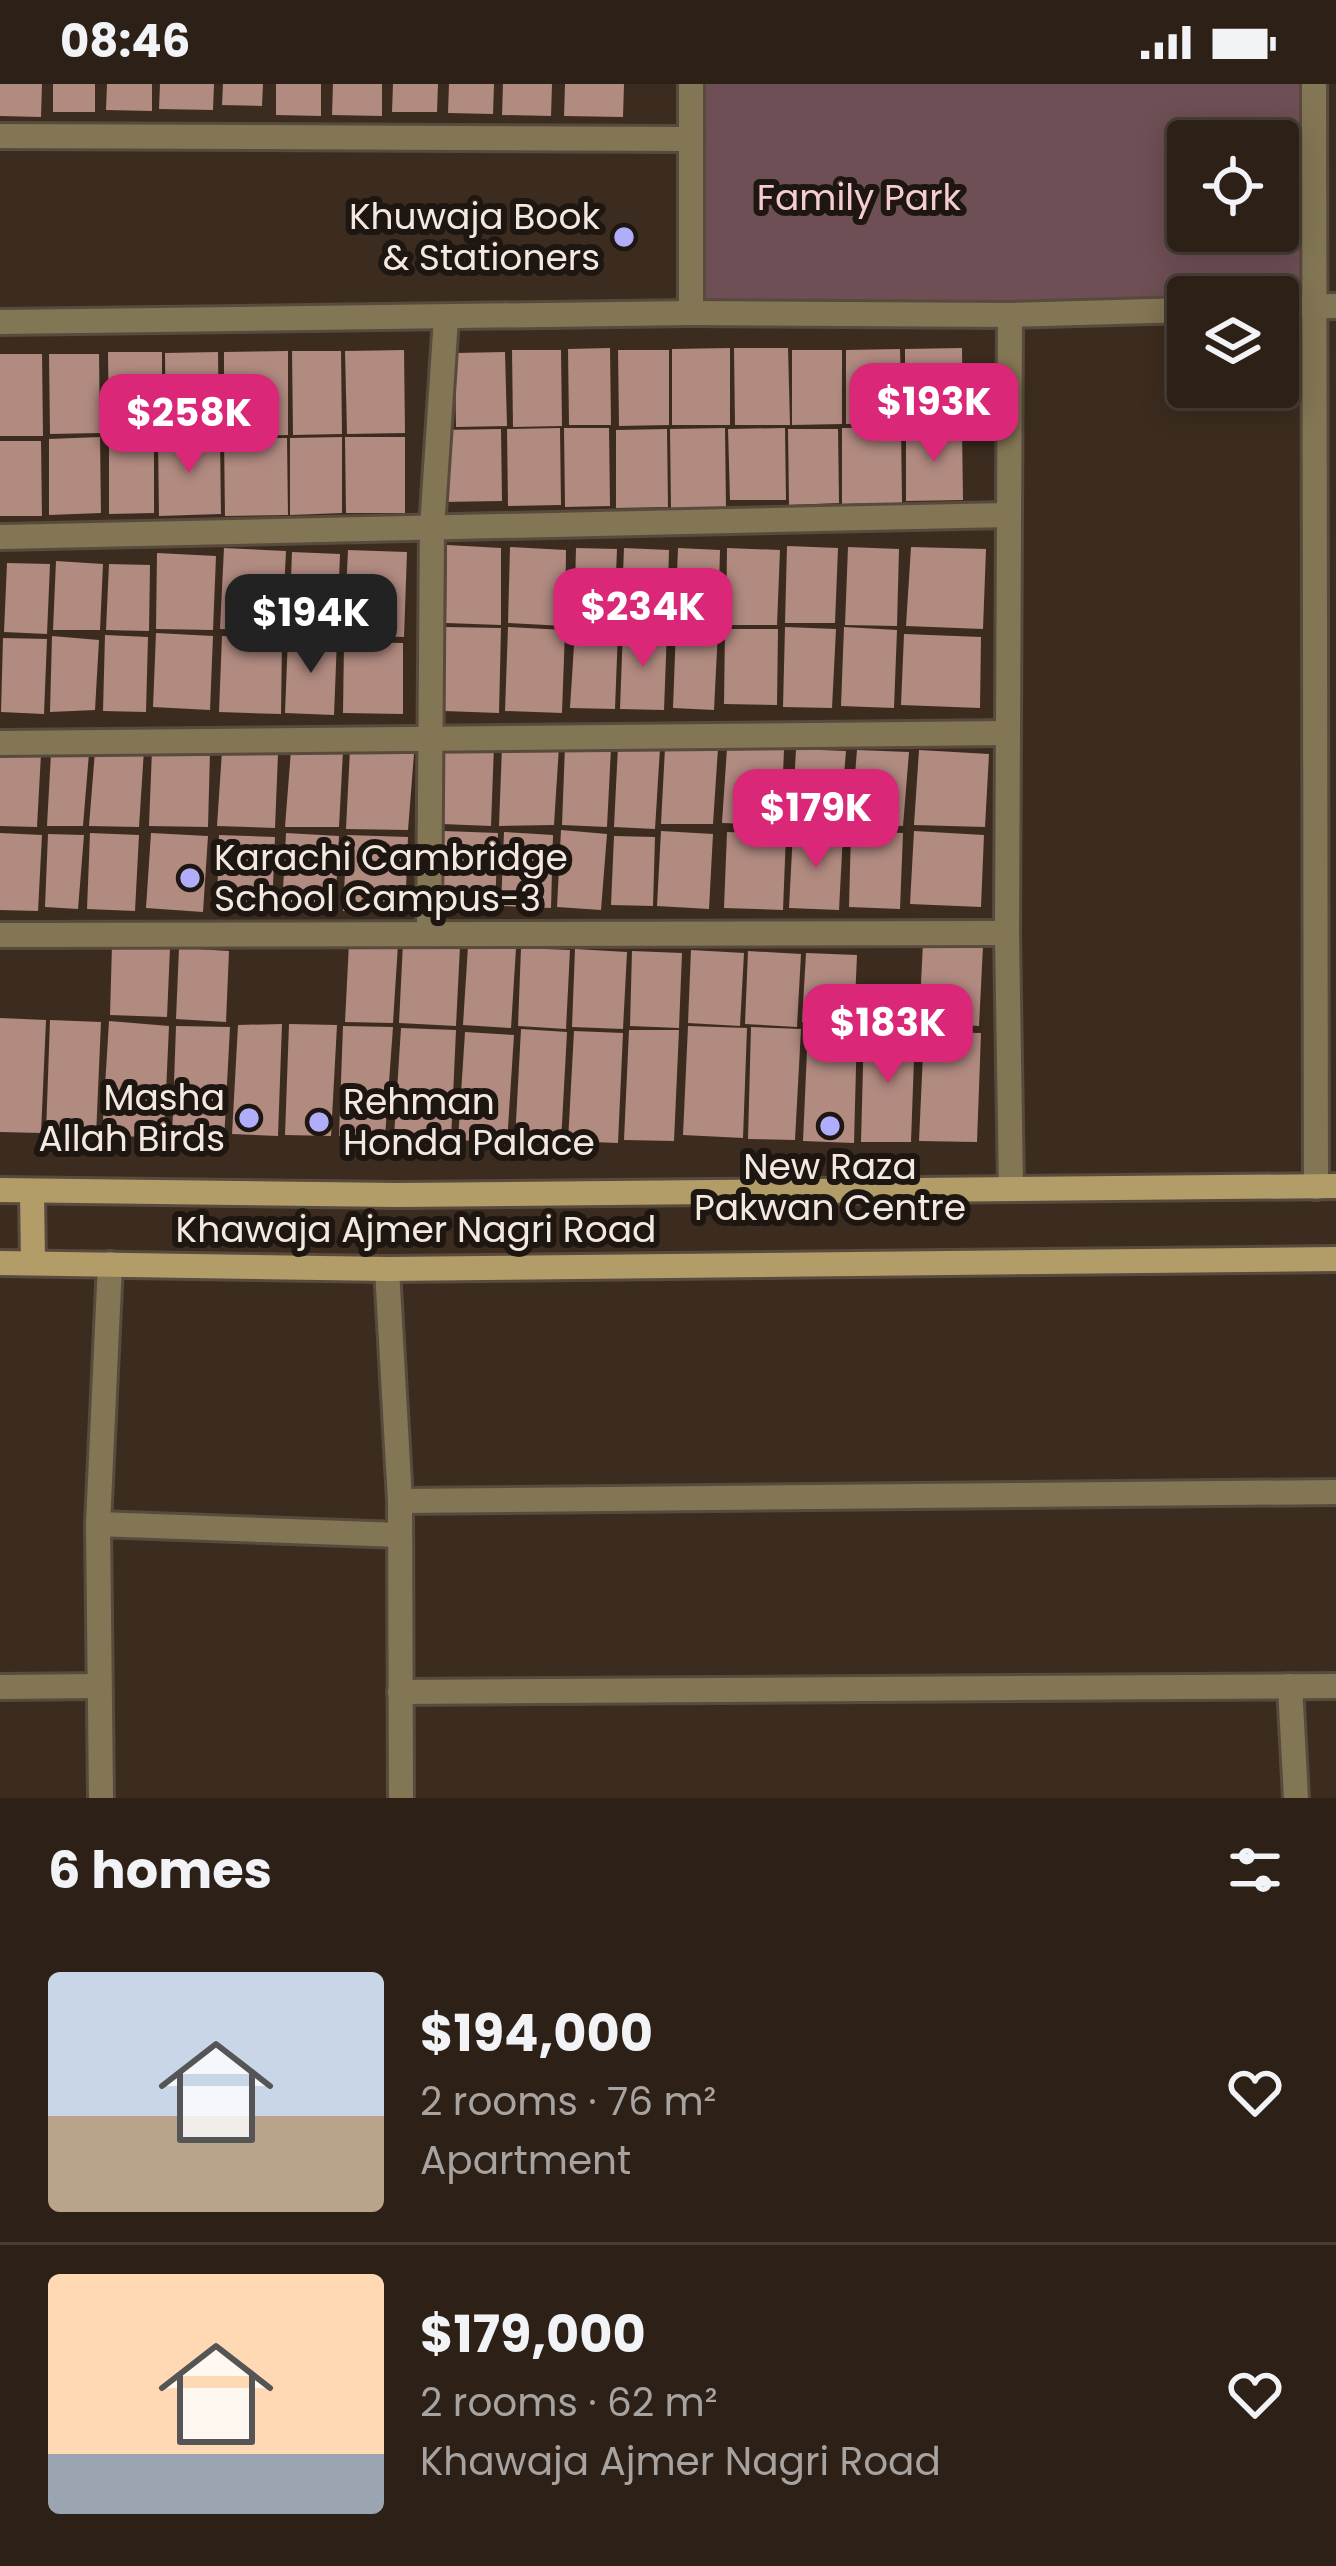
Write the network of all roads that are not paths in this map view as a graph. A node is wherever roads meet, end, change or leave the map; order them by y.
1 (691, 84) edge
2 (1314, 84) edge
3 (1325, 125) edge
4 (0, 136) edge
5 (691, 139) junction
6 (1325, 306) edge
7 (1167, 311) edge
8 (691, 314) junction
9 (1010, 315) junction
10 (446, 318) junction
11 (0, 322) edge
12 (1007, 514) junction
13 (1325, 522) edge
14 (432, 528) junction
15 (0, 537) edge
16 (1007, 733) junction
17 (429, 739) junction
18 (0, 743) edge
19 (1325, 928) edge
20 (1007, 933) junction
21 (429, 934) junction
22 (0, 935) edge
23 (1326, 1186) edge
24 (0, 1190) edge
25 (1011, 1190) junction
26 (32, 1191) junction
27 (1336, 1258) edge
28 (0, 1263) edge
29 (33, 1263) junction
30 (110, 1264) junction
31 (387, 1269) junction
32 (1336, 1492) edge
33 (400, 1501) junction
34 (98, 1524) junction
35 (400, 1535) junction
36 (100, 1686) junction
37 (1290, 1686) junction
38 (1336, 1686) edge
39 (0, 1687) edge
40 (400, 1692) junction
41 (101, 1798) edge
42 (401, 1798) edge
43 (1295, 1798) edge

1 - 5 street
2 - 3 street
3 - 6 street
4 - 5 street
5 - 8 street
6 - 13 street
7 - 9 street
8 - 9 street
8 - 10 street
9 - 12 street
10 - 11 street
10 - 14 street
12 - 14 street
12 - 16 street
13 - 19 street
14 - 15 street
14 - 17 street
16 - 17 street
16 - 20 street
17 - 18 street
17 - 21 street
19 - 23 street
20 - 21 street
20 - 25 street
21 - 22 street
23 - 25 street, Khawaja Ajmer Nagri Road
24 - 26 street, Khawaja Ajmer Nagri Road
25 - 26 street, Khawaja Ajmer Nagri Road
26 - 29 street
27 - 31 street, Khawaja Ajmer Nagri Road
28 - 29 street, Khawaja Ajmer Nagri Road
29 - 30 street, Khawaja Ajmer Nagri Road
30 - 31 street, Khawaja Ajmer Nagri Road
30 - 34 street
31 - 33 street
32 - 33 street
33 - 35 street
34 - 35 street
34 - 36 street
35 - 40 street
36 - 39 street
36 - 41 street
37 - 38 street
37 - 40 street
37 - 43 street
40 - 42 street

